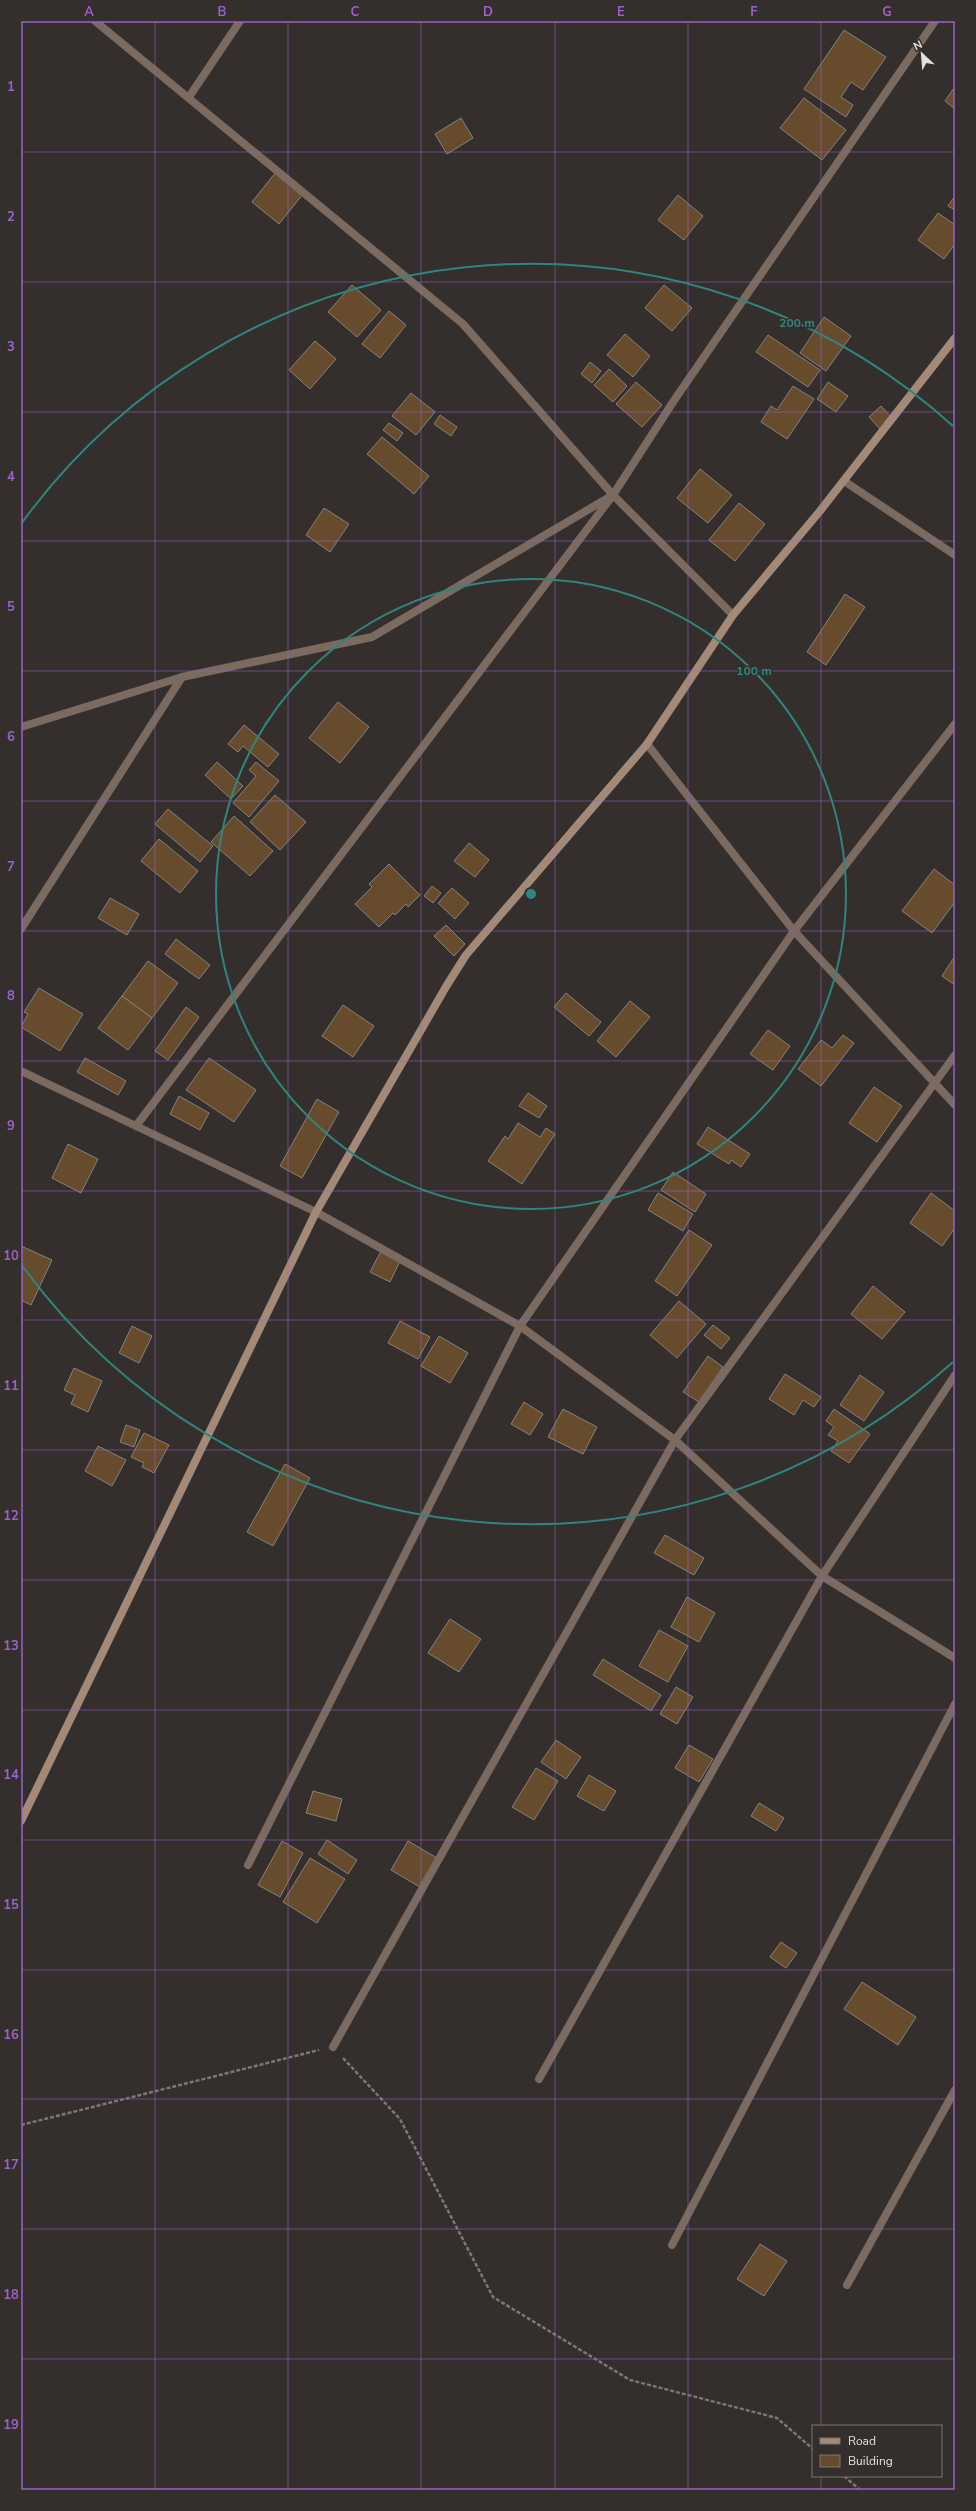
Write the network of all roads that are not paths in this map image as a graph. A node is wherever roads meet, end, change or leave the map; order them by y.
1 (95, 21) edge
2 (240, 21) edge
3 (935, 21) edge
4 (189, 97) junction
5 (955, 338) edge
6 (844, 481) junction
7 (613, 495) junction
8 (955, 555) edge
9 (732, 615) junction
10 (182, 677) junction
11 (955, 724) edge
12 (21, 727) edge
13 (647, 744) junction
14 (21, 929) edge
15 (794, 931) junction
16 (955, 1055) edge
17 (21, 1071) edge
18 (935, 1083) junction
19 (955, 1105) edge
20 (136, 1126) junction
21 (316, 1212) junction
22 (520, 1326) junction
23 (955, 1375) edge
24 (675, 1440) junction
25 (822, 1576) junction
26 (955, 1658) edge
27 (955, 1704) edge
28 (21, 1821) edge
29 (248, 1865) dead end
30 (333, 2047) road end
31 (539, 2079) dead end
32 (955, 2090) edge
33 (672, 2246) dead end
34 (847, 2286) dead end

1 - 4 street
2 - 4 street
3 - 7 street
4 - 7 street
5 - 6 main road
6 - 8 street
6 - 9 main road
7 - 9 street
7 - 10 street
7 - 20 street
9 - 13 main road
10 - 12 street
10 - 14 street
11 - 15 street
13 - 15 street
13 - 21 main road
15 - 18 street
15 - 22 street
16 - 18 street
17 - 20 street
18 - 19 street
18 - 24 street
20 - 21 street
21 - 22 street
21 - 28 main road
22 - 24 street
22 - 29 street
23 - 25 street
24 - 25 street
24 - 30 street
25 - 26 street
25 - 31 street
27 - 33 street
32 - 34 street

